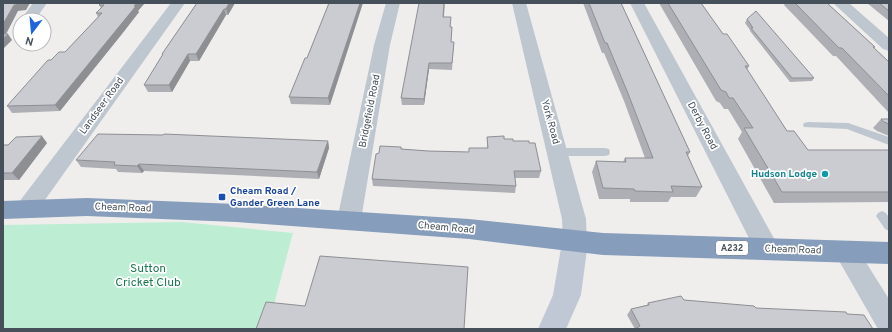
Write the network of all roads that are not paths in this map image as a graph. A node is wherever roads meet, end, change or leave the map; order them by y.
1 (40, 3) edge
2 (178, 3) edge
3 (393, 3) edge
4 (520, 3) edge
5 (637, 3) edge
6 (840, 3) edge
7 (33, 12) edge
8 (889, 46) edge
9 (808, 125) dead end
10 (889, 141) edge
11 (558, 152) junction
12 (606, 152) dead end
13 (27, 208) junction
14 (3, 210) edge
15 (349, 220) junction
16 (575, 242) junction
17 (767, 249) junction
18 (846, 252) junction
19 (889, 252) edge
20 (889, 323) edge
21 (552, 329) edge

1 - 7 street
2 - 13 street, Landseer Road
3 - 15 street, Bridgefield Road
4 - 11 street, York Road
5 - 17 street, Derby Road
6 - 8 street
9 - 10 lane
11 - 12 lane
11 - 16 street, York Road
13 - 14 highway, Cheam Road / A232
13 - 15 highway, Cheam Road / A232
15 - 16 highway, Cheam Road / A232
16 - 17 highway, Cheam Road / A232
16 - 21 street
17 - 18 highway, Cheam Road / A232
18 - 19 highway, Cheam Road / A232
18 - 20 street

